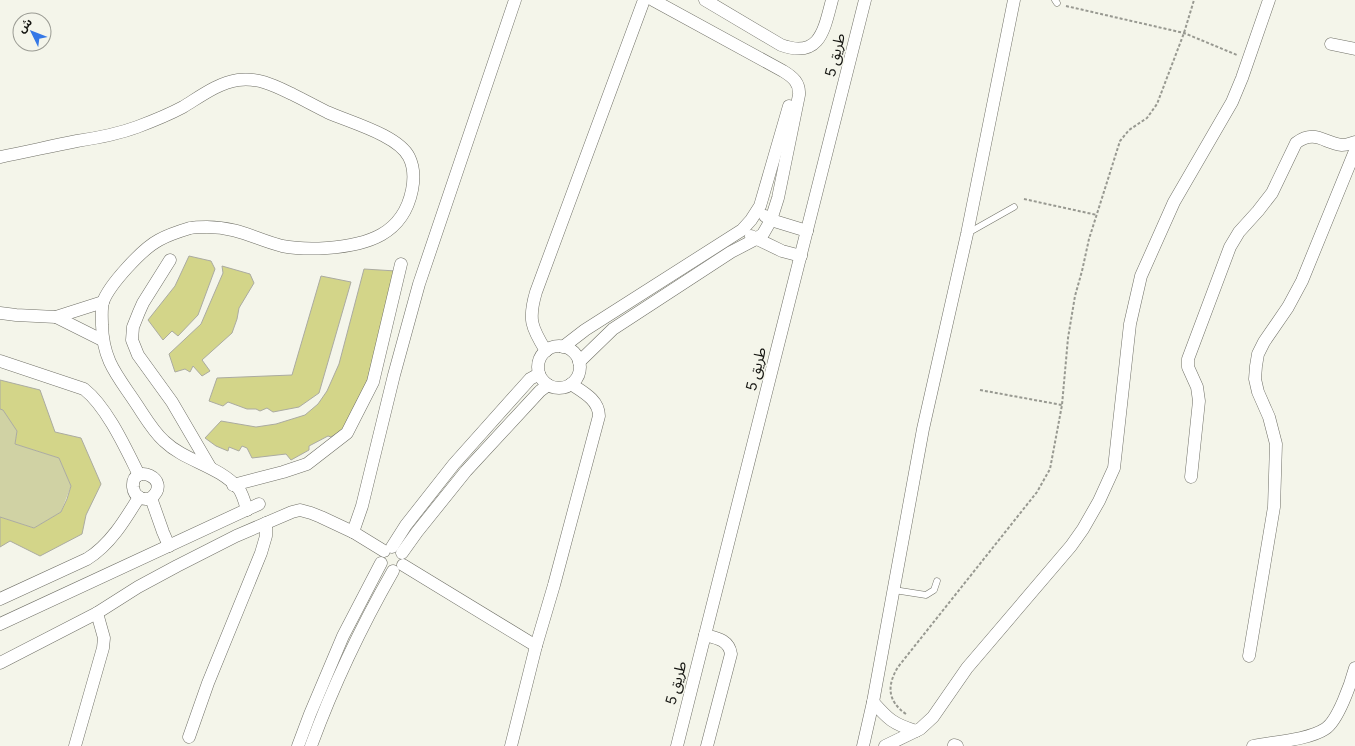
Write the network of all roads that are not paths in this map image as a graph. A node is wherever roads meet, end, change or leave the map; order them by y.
1 (515, 0) edge
2 (644, 0) edge
3 (653, 0) edge
4 (705, 0) edge
5 (832, 0) edge
6 (865, 0) edge
7 (1014, 0) edge
8 (1269, 0) edge
9 (1331, 44) dead end
10 (1355, 49) edge
11 (795, 79) junction
12 (1355, 142) edge
13 (1355, 151) edge
14 (0, 157) edge
15 (1014, 207) dead end
16 (757, 210) junction
17 (771, 220) junction
18 (742, 230) junction
19 (807, 231) junction
20 (967, 234) junction
21 (756, 239) junction
22 (801, 256) junction
23 (170, 260) dead end
24 (401, 264) dead end
25 (103, 302) junction
26 (0, 313) edge
27 (56, 317) junction
28 (102, 340) junction
29 (563, 347) junction
30 (546, 351) junction
31 (0, 361) edge
32 (579, 362) junction
33 (539, 374) junction
34 (571, 384) junction
35 (548, 385) junction
36 (210, 467) junction
37 (139, 475) junction
38 (1191, 477) dead end
39 (233, 485) junction
40 (139, 497) junction
41 (151, 498) junction
42 (259, 504) dead end
43 (247, 510) junction
44 (266, 523) junction
45 (353, 532) junction
46 (169, 546) junction
47 (395, 557) junction
48 (937, 581) dead end
49 (894, 590) junction
50 (0, 599) edge
51 (97, 614) junction
52 (0, 624) edge
53 (706, 635) junction
54 (536, 646) junction
55 (1249, 656) dead end
56 (0, 663) edge
57 (1354, 675) edge
58 (873, 702) junction
59 (310, 714) junction
60 (321, 718) junction
61 (916, 731) junction
62 (189, 738) dead end
63 (74, 746) edge
64 (298, 746) edge
65 (311, 746) edge
66 (511, 746) edge
67 (677, 746) edge
68 (707, 746) edge
69 (863, 746) edge
70 (884, 746) edge
71 (1253, 746) edge

1 - 45 street
2 - 30 street
3 - 11 street
4 - 5 street
6 - 19 street, طريق 5
7 - 20 street
8 - 61 street
9 - 10 street
11 - 16 street
11 - 17 street
12 - 38 street
13 - 55 street
14 - 25 street
15 - 20 lane
16 - 17 street
16 - 18 street
17 - 19 street
17 - 21 street
18 - 21 street
18 - 29 street
19 - 22 street, طريق 5
20 - 49 street
21 - 22 street
21 - 32 street
22 - 53 street, طريق 5
23 - 36 street
24 - 39 street
25 - 27 street
25 - 28 street
26 - 27 street
27 - 28 street
28 - 36 street
29 - 30 street
29 - 32 street
30 - 33 street
31 - 37 street
32 - 34 street
33 - 35 street
33 - 47 street
34 - 35 street
34 - 54 street
35 - 47 street
36 - 39 street
37 - 40 street
37 - 41 street
39 - 43 street
40 - 41 street
40 - 50 street
41 - 46 street
42 - 43 street
43 - 46 street
44 - 45 street
44 - 51 street
44 - 62 street
45 - 47 street
46 - 52 street
47 - 54 street
47 - 59 street
47 - 60 street
48 - 49 lane
49 - 58 street
51 - 56 street
51 - 63 street
53 - 67 street, طريق 5
53 - 68 street
54 - 66 street
57 - 71 street
58 - 61 street
58 - 69 street
59 - 60 street
59 - 64 street
60 - 65 street
61 - 70 street

